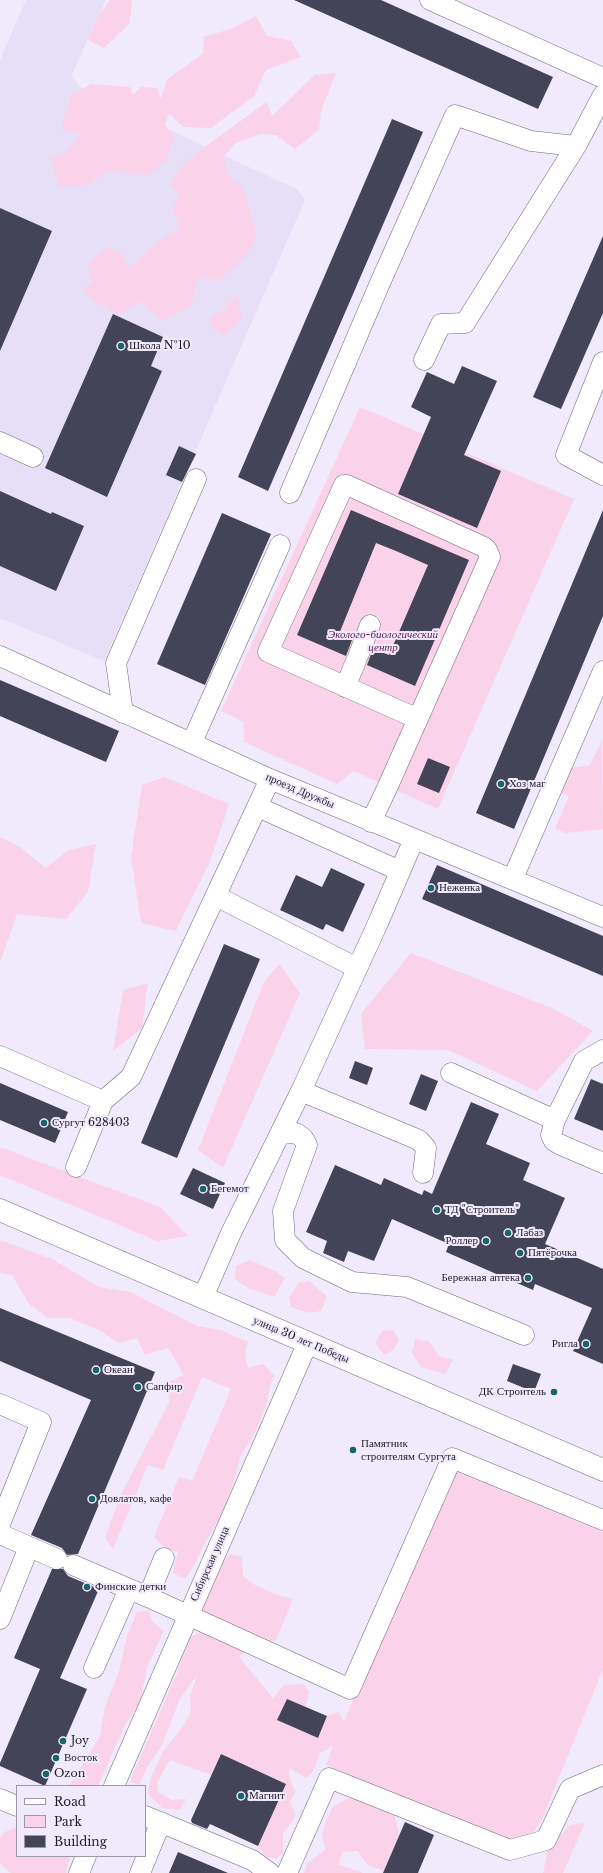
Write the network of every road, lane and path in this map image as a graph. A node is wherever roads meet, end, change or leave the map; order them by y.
1 (430, 0) edge
2 (603, 78) edge
3 (603, 96) edge
4 (576, 146) junction
5 (424, 360) dead end
6 (603, 362) edge
7 (0, 442) edge
8 (33, 457) dead end
9 (603, 475) edge
10 (196, 479) dead end
11 (290, 493) dead end
12 (280, 545) dead end
13 (370, 625) dead end
14 (0, 656) edge
15 (603, 671) edge
16 (345, 687) junction
17 (123, 713) junction
18 (418, 719) junction
19 (192, 742) junction
20 (270, 779) junction
21 (258, 807) junction
22 (371, 822) junction
23 (414, 839) junction
24 (400, 871) junction
25 (512, 878) junction
26 (216, 896) junction
27 (603, 917) edge
28 (357, 968) junction
29 (603, 1050) edge
30 (0, 1056) edge
31 (451, 1073) dead end
32 (301, 1092) junction
33 (103, 1101) junction
34 (555, 1120) junction
35 (280, 1134) junction
36 (603, 1163) edge
37 (76, 1167) dead end
38 (423, 1173) dead end
39 (0, 1210) edge
40 (203, 1297) junction
41 (524, 1335) dead end
42 (308, 1342) junction
43 (0, 1404) edge
44 (603, 1470) edge
45 (603, 1520) edge
46 (0, 1524) edge
47 (0, 1534) edge
48 (30, 1547) junction
49 (164, 1558) dead end
50 (129, 1589) junction
51 (148, 1597) junction
52 (187, 1616) junction
53 (0, 1619) edge
54 (94, 1668) dead end
55 (603, 1774) edge
56 (114, 1785) edge
57 (0, 1799) edge
58 (16, 1806) edge
59 (153, 1819) edge
60 (146, 1848) edge
61 (86, 1857) edge
62 (144, 1857) edge
63 (79, 1873) edge
64 (140, 1873) edge
65 (270, 1873) edge
66 (287, 1873) edge

1 - 2 street
3 - 4 street
4 - 5 street
4 - 11 street
6 - 9 street
7 - 8 street
10 - 17 street
12 - 19 street
13 - 16 street
14 - 17 street, проезд Дружбы
15 - 25 street
16 - 18 street
16 - 18 street
17 - 19 street, проезд Дружбы
18 - 22 street
19 - 20 street, проезд Дружбы
20 - 21 street
20 - 22 street, проезд Дружбы
21 - 24 street
21 - 26 street
22 - 23 street, проезд Дружбы
23 - 24 street
23 - 25 street, проезд Дружбы
24 - 28 street
25 - 27 street, проезд Дружбы
26 - 28 street
26 - 33 street
28 - 32 street
29 - 34 street
30 - 33 street
31 - 34 street
32 - 35 street
32 - 38 street
33 - 37 street
34 - 36 street
35 - 40 street
35 - 41 street
39 - 40 main road, улица 30 лет Победы
40 - 42 main road, улица 30 лет Победы
42 - 44 main road, улица 30 лет Победы
42 - 52 street, Сибирская улица
43 - 46 street
45 - 52 street
47 - 48 street
48 - 50 street
48 - 53 street
49 - 51 street
50 - 51 street
50 - 54 street
51 - 52 street
52 - 56 street, Сибирская улица
55 - 66 street
57 - 58 street
59 - 60 street
59 - 65 street
61 - 63 street
62 - 64 street

